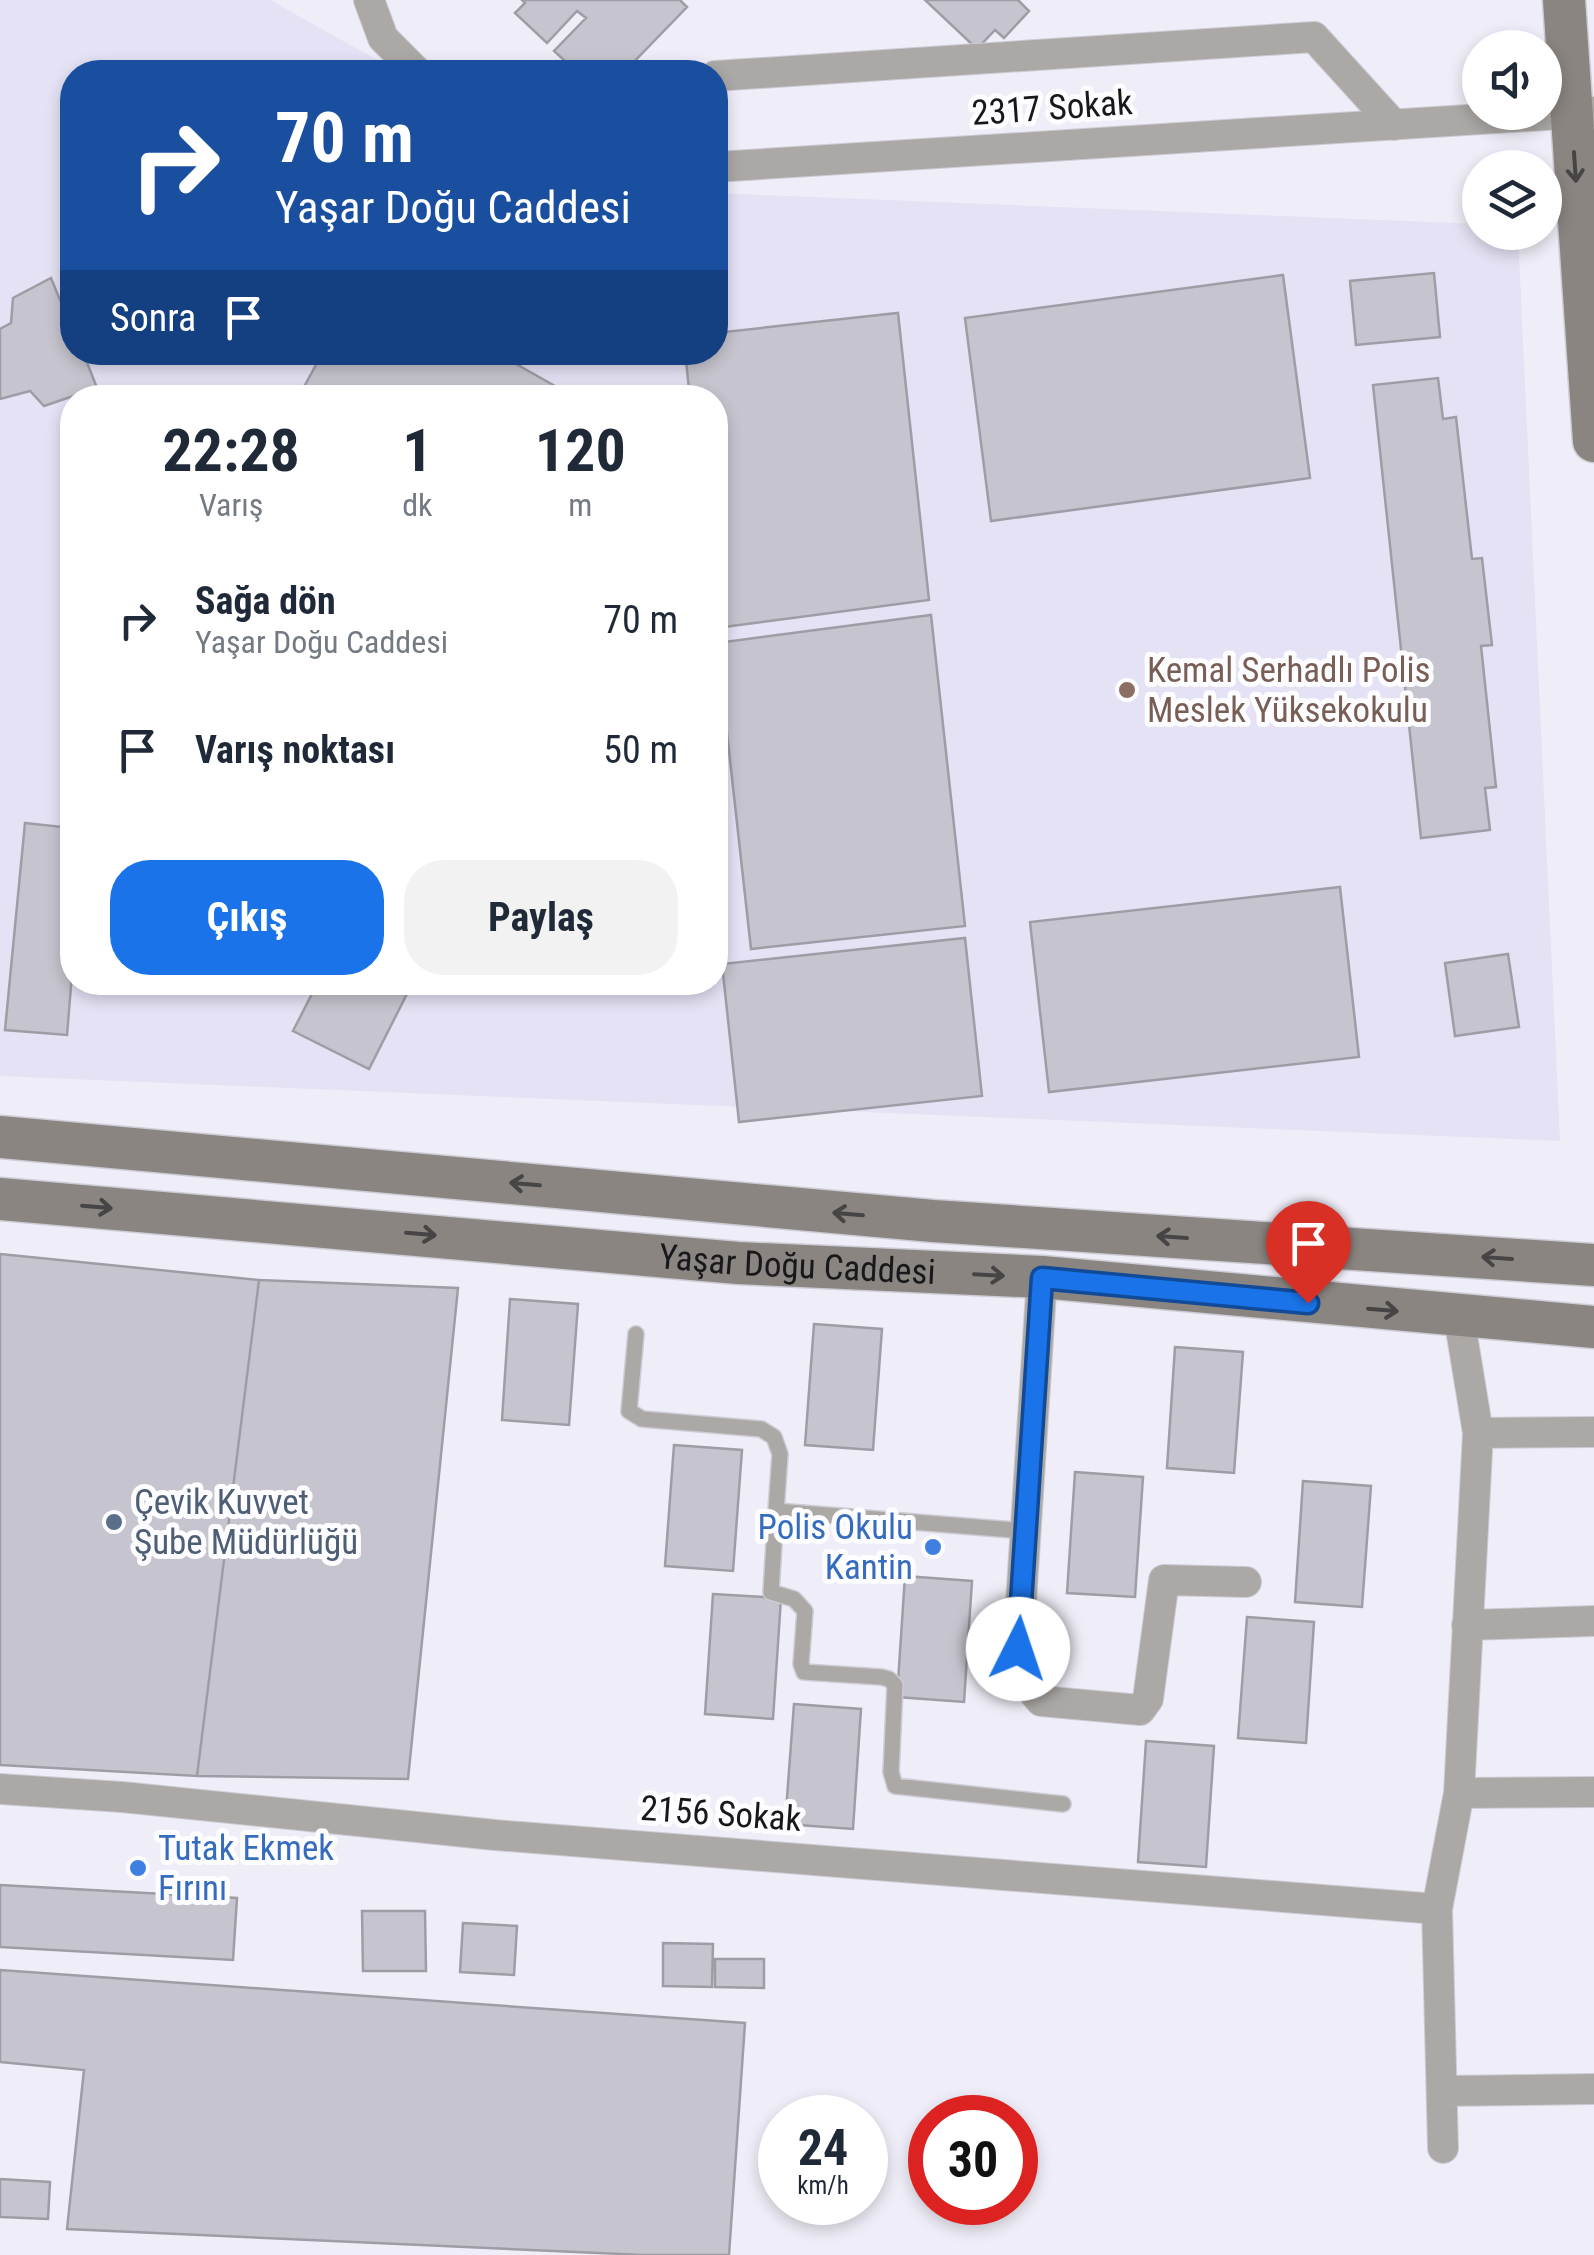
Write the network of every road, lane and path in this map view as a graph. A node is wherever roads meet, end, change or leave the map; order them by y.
1 (369, 0) edge
2 (1564, 0) edge
3 (405, 60) edge
4 (728, 75) edge
5 (1583, 113) edge
6 (1394, 124) junction
7 (728, 166) edge
8 (1594, 441) edge
9 (0, 1137) edge
10 (0, 1199) edge
11 (1594, 1264) edge
12 (1042, 1278) junction
13 (1459, 1317) junction
14 (1594, 1327) edge
15 (636, 1334) dead end
16 (1594, 1432) edge
17 (1478, 1433) junction
18 (776, 1511) junction
19 (1026, 1532) junction
20 (1246, 1582) dead end
21 (1594, 1620) edge
22 (1467, 1625) junction
23 (0, 1789) edge
24 (1594, 1792) edge
25 (1460, 1793) junction
26 (1063, 1804) dead end
27 (1437, 1910) junction
28 (1594, 2089) edge
29 (1442, 2090) junction
30 (1443, 2148) dead end

1 - 3 street
2 - 5 main road
4 - 6 street, 2317 Sokak
5 - 6 street, 2317 Sokak
5 -> 8 main road
6 - 7 street, 2317 Sokak
11 -> 9 main road, Yaşar Doğu Caddesi
10 -> 12 main road, Yaşar Doğu Caddesi
12 -> 13 main road, Yaşar Doğu Caddesi
12 - 19 street
13 - 14 main road, Yaşar Doğu Caddesi
13 - 17 street
15 - 18 lane
16 - 17 street
17 - 22 street
18 - 19 lane
18 - 26 lane
19 - 20 street
21 - 22 street
22 - 25 street
23 - 27 street, 2156 Sokak
24 - 25 street
25 - 27 street
27 - 29 street
28 - 29 street
29 - 30 street

